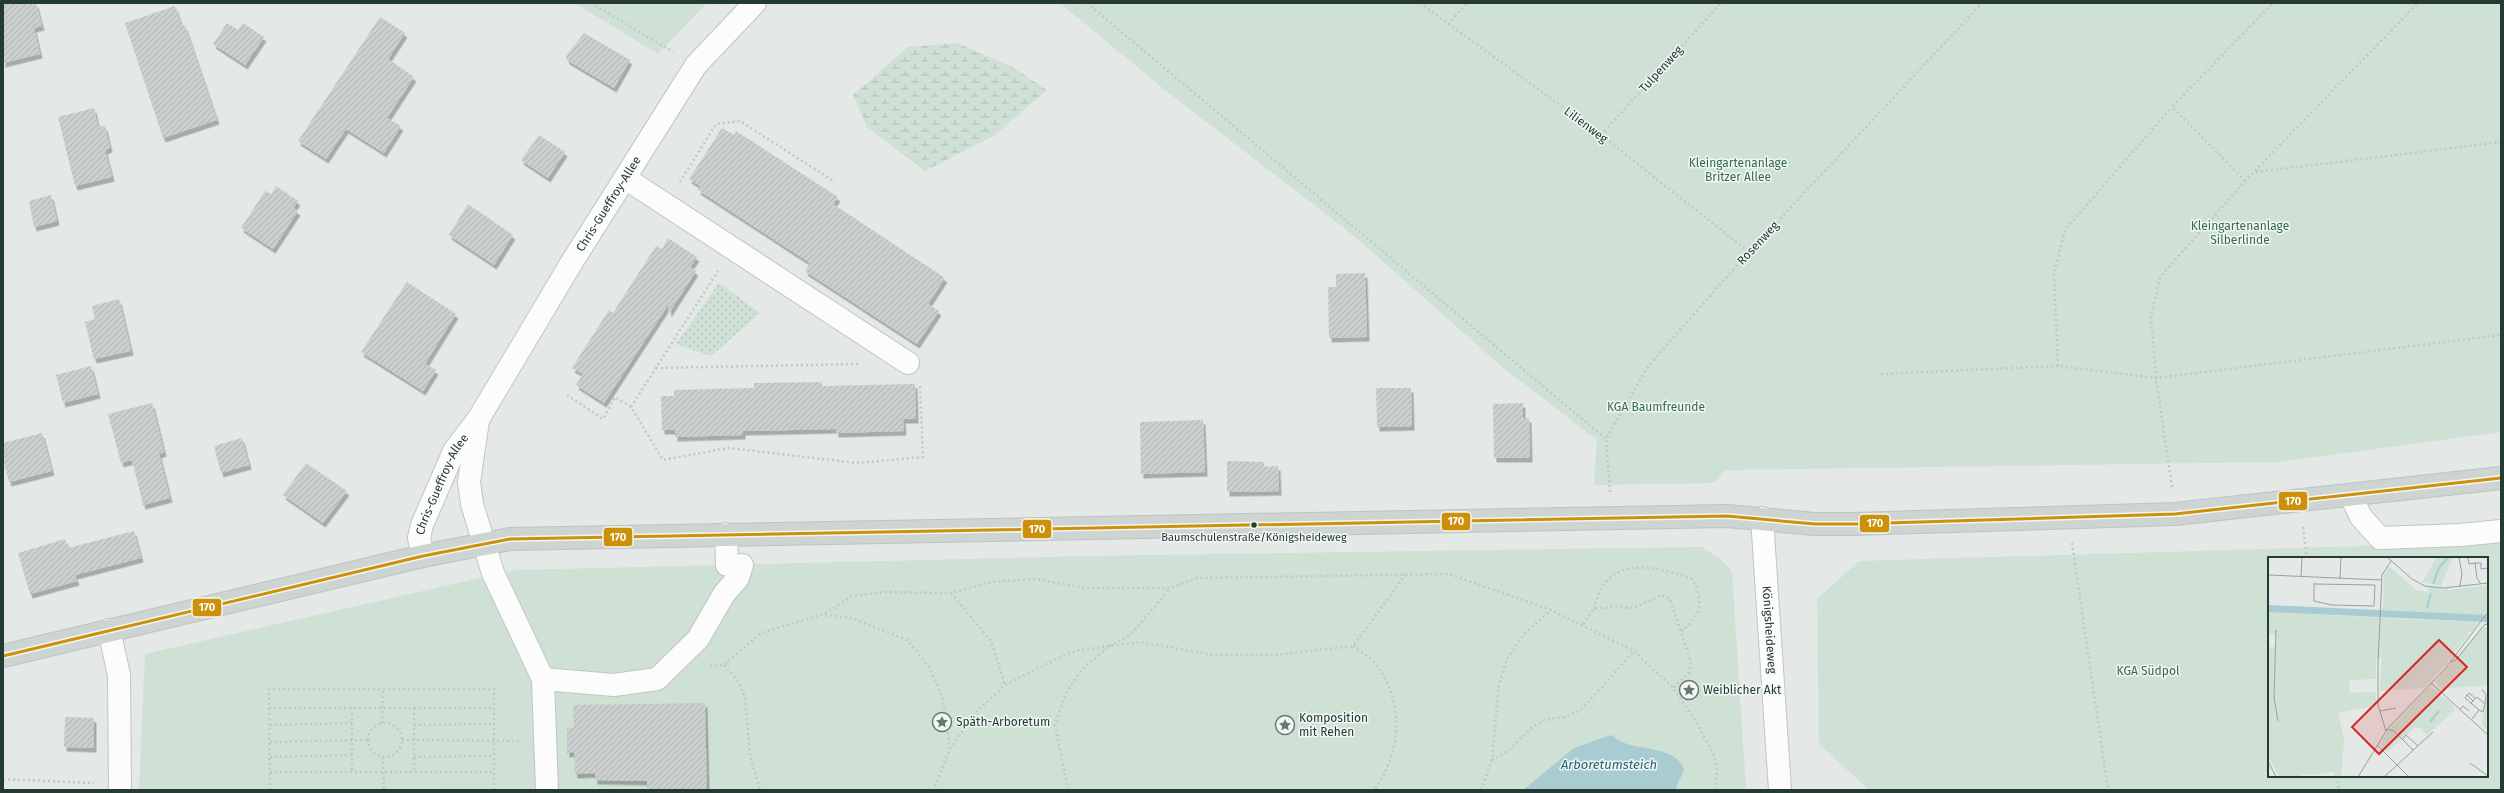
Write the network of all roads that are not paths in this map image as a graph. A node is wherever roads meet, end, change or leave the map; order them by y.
1 (755, 3) edge
2 (625, 178) junction
3 (908, 363) road end
4 (479, 418) junction
5 (2501, 478) edge
6 (2351, 496) junction
7 (1762, 518) junction
8 (2501, 531) edge
9 (726, 534) junction
10 (482, 543) junction
11 (423, 556) junction
12 (109, 630) junction
13 (3, 656) edge
14 (543, 679) junction
15 (120, 787) edge
16 (547, 790) edge
17 (1780, 790) edge

1 - 2 street, Chris-Gueffroy-Allee
2 - 3 street
2 - 4 street, Chris-Gueffroy-Allee
4 - 10 street, Chris-Gueffroy-Allee
4 - 11 street, Chris-Gueffroy-Allee
5 - 6 main road
6 - 7 main road
6 - 8 street
7 - 9 main road
7 - 17 street, Königsheideweg
9 - 10 main road
9 - 14 street
10 - 11 main road
10 - 14 street, Chris-Gueffroy-Allee
11 - 12 main road
12 - 13 main road
12 - 15 street
14 - 16 street

